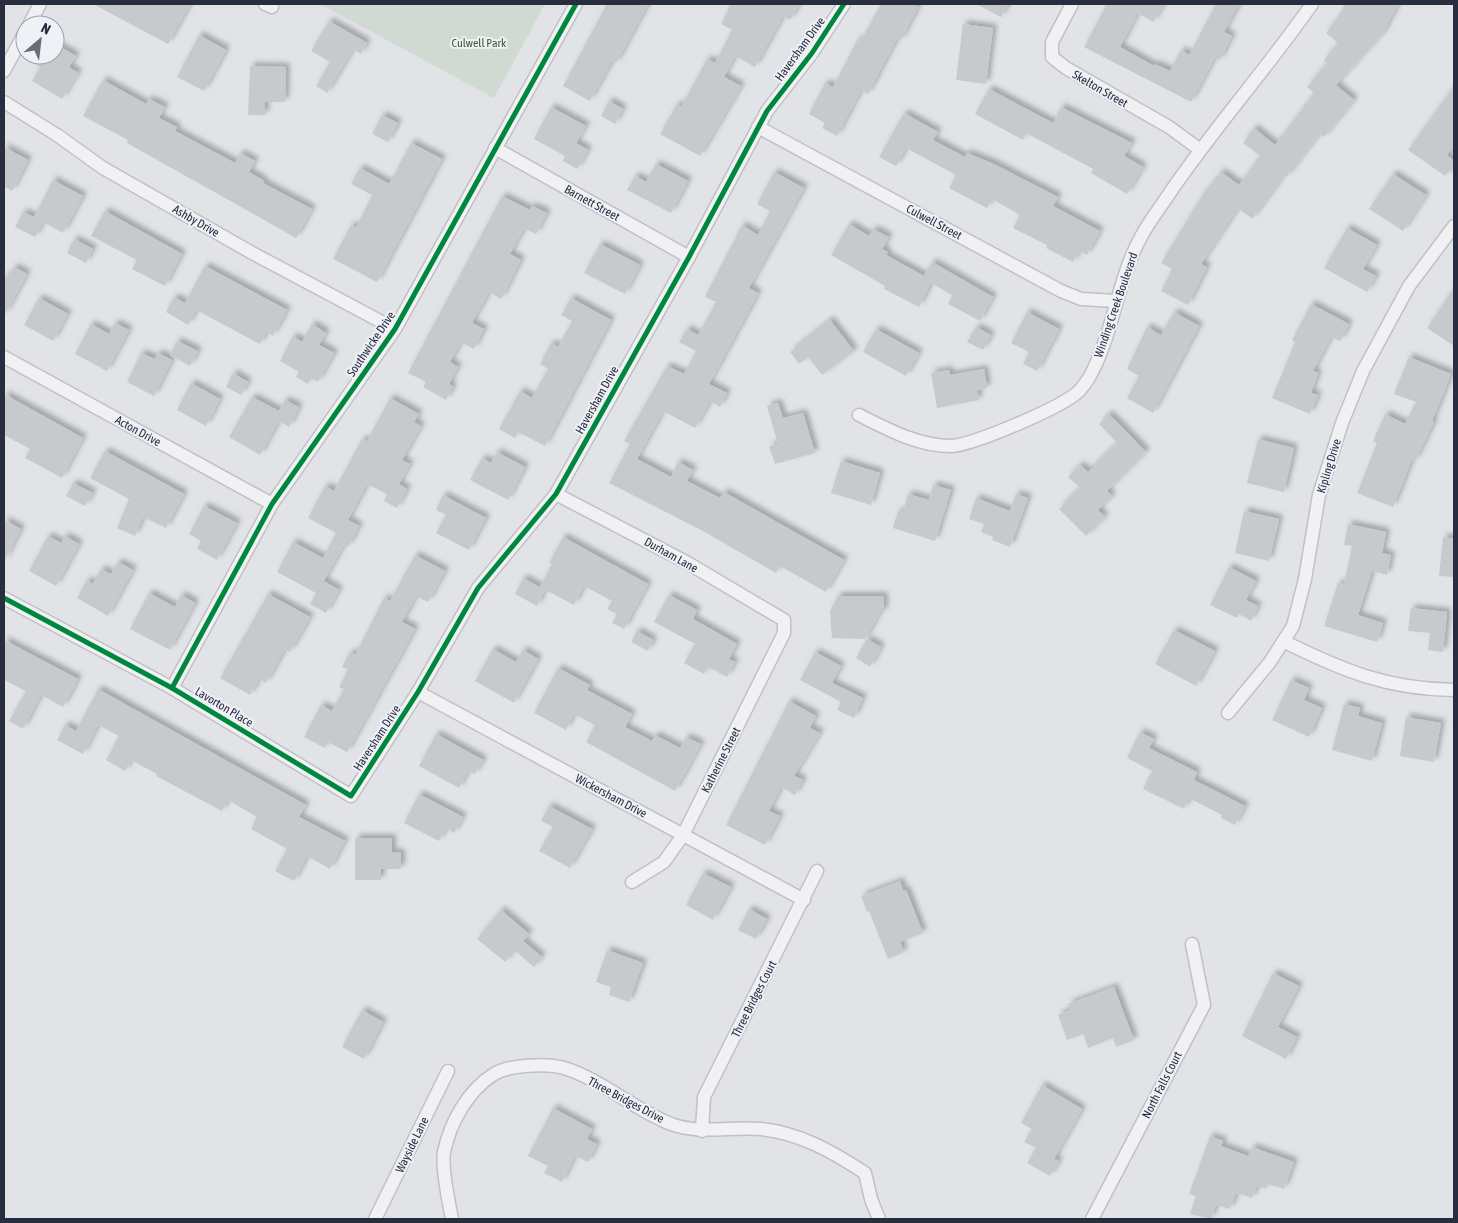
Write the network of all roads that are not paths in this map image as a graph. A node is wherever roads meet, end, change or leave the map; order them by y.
1 (576, 4) edge
2 (844, 4) edge
3 (1072, 4) edge
4 (1312, 4) edge
5 (15, 51) edge
6 (4, 71) edge
7 (4, 102) edge
8 (758, 126) junction
9 (495, 148) junction
10 (1199, 149) junction
11 (1454, 226) edge
12 (689, 257) junction
13 (1116, 301) junction
14 (395, 328) junction
15 (4, 357) edge
16 (858, 415) dead end
17 (556, 494) junction
18 (272, 504) junction
19 (4, 598) edge
20 (784, 620) joint
21 (1285, 642) junction
22 (172, 688) junction
23 (1454, 690) edge
24 (418, 692) junction
25 (1228, 713) dead end
26 (351, 796) joint
27 (683, 834) junction
28 (817, 871) dead end
29 (632, 882) dead end
30 (804, 900) junction
31 (1192, 944) dead end
32 (448, 1071) dead end
33 (702, 1131) junction
34 (375, 1219) edge
35 (452, 1219) edge
36 (879, 1219) edge
37 (1092, 1219) edge

1 - 9 street, Southwicke Drive
2 - 8 street, Haversham Drive
3 - 10 street, Skelton Street
4 - 10 street, Winding Creek Boulevard
5 - 6 street
7 - 14 street, Ashby Drive
8 - 12 street, Haversham Drive
8 - 13 street, Culwell Street
9 - 12 street, Barnett Street
9 - 14 street, Southwicke Drive
10 - 13 street, Winding Creek Boulevard
11 - 21 street, Kipling Drive
12 - 17 street, Haversham Drive
13 - 16 street, Winding Creek Boulevard
14 - 18 street, Southwicke Drive
15 - 18 street, Acton Drive
17 - 20 street, Durham Lane
17 - 24 street, Haversham Drive
18 - 22 street, Southwicke Drive
19 - 22 street, Lavorton Place
20 - 27 street, Katherine Street
21 - 23 street
21 - 25 street, Kipling Drive
22 - 26 street, Lavorton Place
24 - 26 street, Haversham Drive
24 - 27 street, Wickersham Drive
27 - 29 street, Katherine Street
27 - 30 street, Wickersham Drive
28 - 30 street, Three Bridges Court
30 - 33 street, Three Bridges Court
31 - 37 street, North Falls Court
32 - 34 street, Wayside Lane
33 - 35 street, Three Bridges Drive
33 - 36 street, Three Bridges Drive

